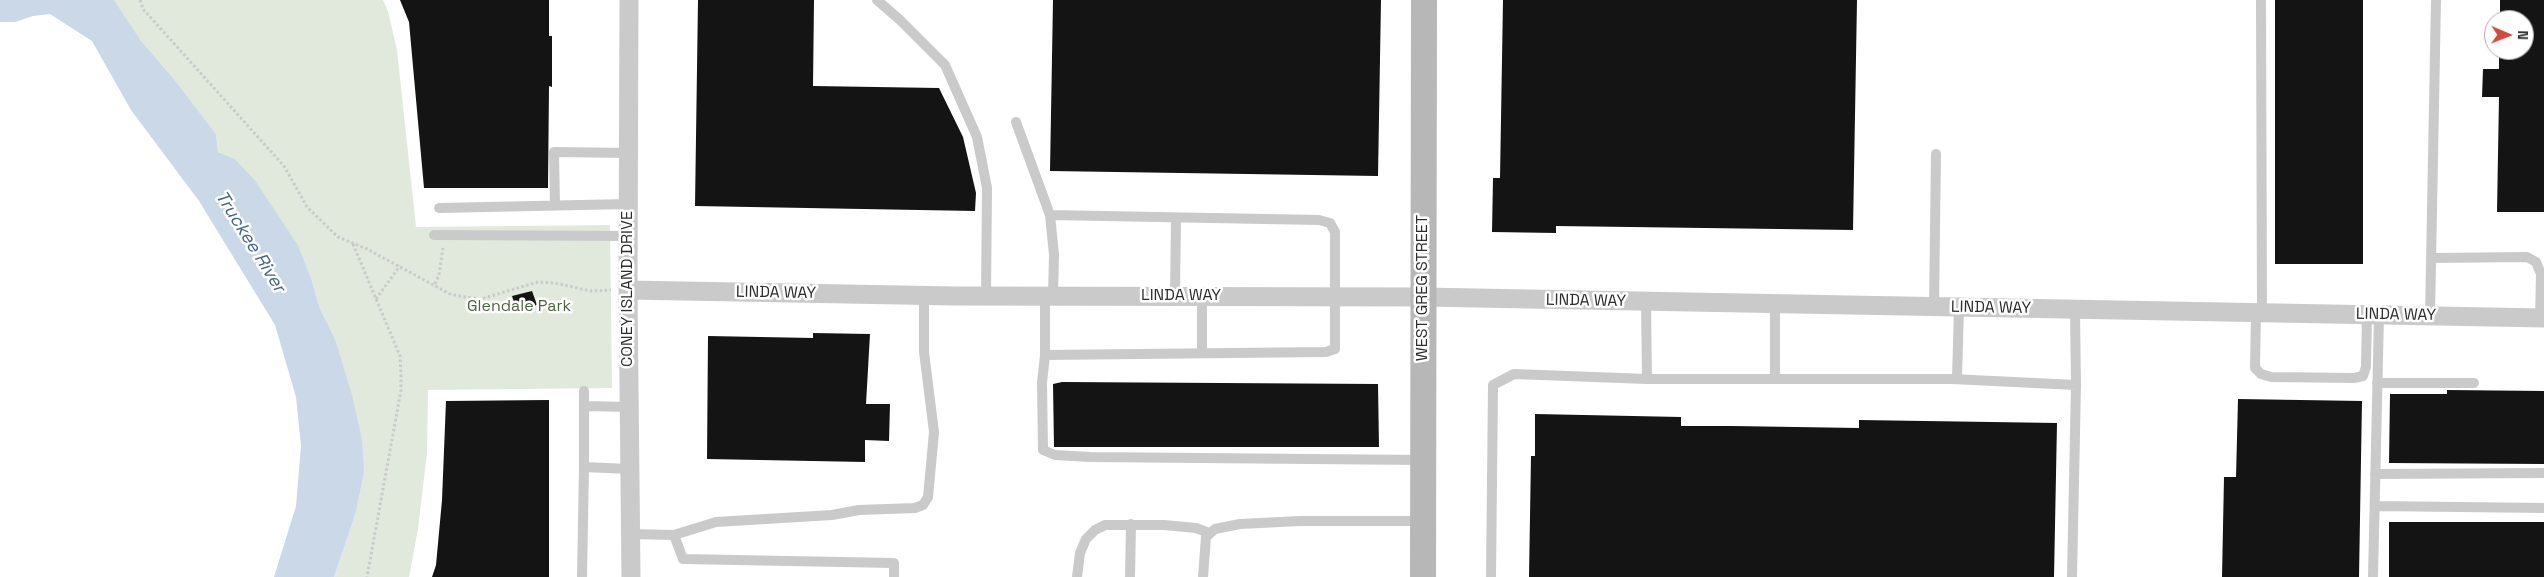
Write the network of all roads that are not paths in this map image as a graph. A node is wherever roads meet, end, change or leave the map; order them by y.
1 (629, 0) edge
2 (877, 0) edge
3 (1424, 0) edge
4 (2261, 0) edge
5 (2436, 0) edge
6 (1016, 122) dead end
7 (628, 153) junction
8 (1936, 154) dead end
9 (628, 204) junction
10 (554, 205) junction
11 (439, 208) dead end
12 (1050, 216) junction
13 (1176, 218) junction
14 (439, 235) road end
15 (628, 236) junction
16 (2431, 258) junction
17 (628, 290) junction
18 (924, 295) junction
19 (986, 296) junction
20 (1049, 296) junction
21 (1175, 296) junction
22 (1202, 296) junction
23 (1335, 297) junction
24 (1423, 297) junction
25 (1646, 302) junction
26 (1775, 304) junction
27 (1934, 307) junction
28 (1959, 307) junction
29 (2075, 310) junction
30 (2259, 313) junction
31 (2373, 315) junction
32 (2430, 316) junction
33 (2542, 318) edge
34 (1202, 353) junction
35 (1045, 355) junction
36 (1647, 378) junction
37 (1775, 378) junction
38 (1957, 379) junction
39 (2377, 383) junction
40 (2474, 383) dead end
41 (2076, 385) junction
42 (584, 392) dead end
43 (584, 406) junction
44 (629, 407) junction
45 (1424, 460) junction
46 (584, 467) junction
47 (630, 469) junction
48 (2544, 473) edge
49 (2375, 474) junction
50 (2375, 506) junction
51 (2544, 508) edge
52 (1424, 521) junction
53 (1131, 524) junction
54 (1209, 533) junction
55 (630, 534) junction
56 (674, 536) junction
57 (582, 577) edge
58 (631, 577) edge
59 (894, 577) edge
60 (1077, 577) edge
61 (1130, 577) edge
62 (1203, 577) edge
63 (1423, 577) edge
64 (1491, 577) edge
65 (2072, 577) edge
66 (2373, 577) edge

1 - 7 street, CONEY ISLAND DRIVE
2 - 19 lane
3 - 24 main road, WEST GREG STREET
4 - 30 lane
5 - 16 lane
6 - 12 lane
7 - 9 street, CONEY ISLAND DRIVE
7 - 10 lane
8 - 27 lane
9 - 10 lane
9 - 15 street, CONEY ISLAND DRIVE
10 - 11 lane
12 - 13 lane
12 - 20 lane
13 - 21 lane
13 - 23 lane
14 - 15 lane
15 - 17 street, CONEY ISLAND DRIVE
16 - 32 lane
16 - 33 lane
17 - 18 street, LINDA WAY
17 - 44 street, CONEY ISLAND DRIVE
18 - 19 street, LINDA WAY
18 - 56 lane
19 - 20 street, LINDA WAY
20 - 21 street, LINDA WAY
20 - 35 lane
21 - 22 street, LINDA WAY
22 - 23 street, LINDA WAY
22 - 34 lane
23 - 24 street, LINDA WAY
23 - 34 lane
24 - 25 street, LINDA WAY
24 - 45 main road, WEST GREG STREET
25 - 26 street, LINDA WAY
25 - 36 lane
26 - 27 street, LINDA WAY
26 - 37 lane
27 - 28 street, LINDA WAY
28 - 29 street, LINDA WAY
28 - 38 lane
29 - 30 street, LINDA WAY
29 - 41 lane
30 - 31 street, LINDA WAY
30 - 31 lane
31 - 32 street, LINDA WAY
31 - 39 lane
32 - 33 street, LINDA WAY
34 - 35 lane
35 - 45 lane
36 - 37 lane
36 - 64 lane
37 - 38 lane
38 - 41 lane
39 - 40 lane
39 - 49 lane
41 - 65 lane
42 - 43 lane
43 - 44 lane
43 - 46 lane
44 - 47 street, CONEY ISLAND DRIVE
45 - 52 main road, WEST GREG STREET
46 - 47 lane
46 - 57 lane
47 - 55 street, CONEY ISLAND DRIVE
48 - 49 lane
49 - 50 lane
50 - 51 lane
50 - 66 lane
52 - 54 lane
52 - 63 main road, WEST GREG STREET
53 - 54 lane
53 - 60 lane
53 - 61 lane
54 - 62 lane
55 - 56 lane
55 - 58 street, CONEY ISLAND DRIVE
56 - 59 lane

